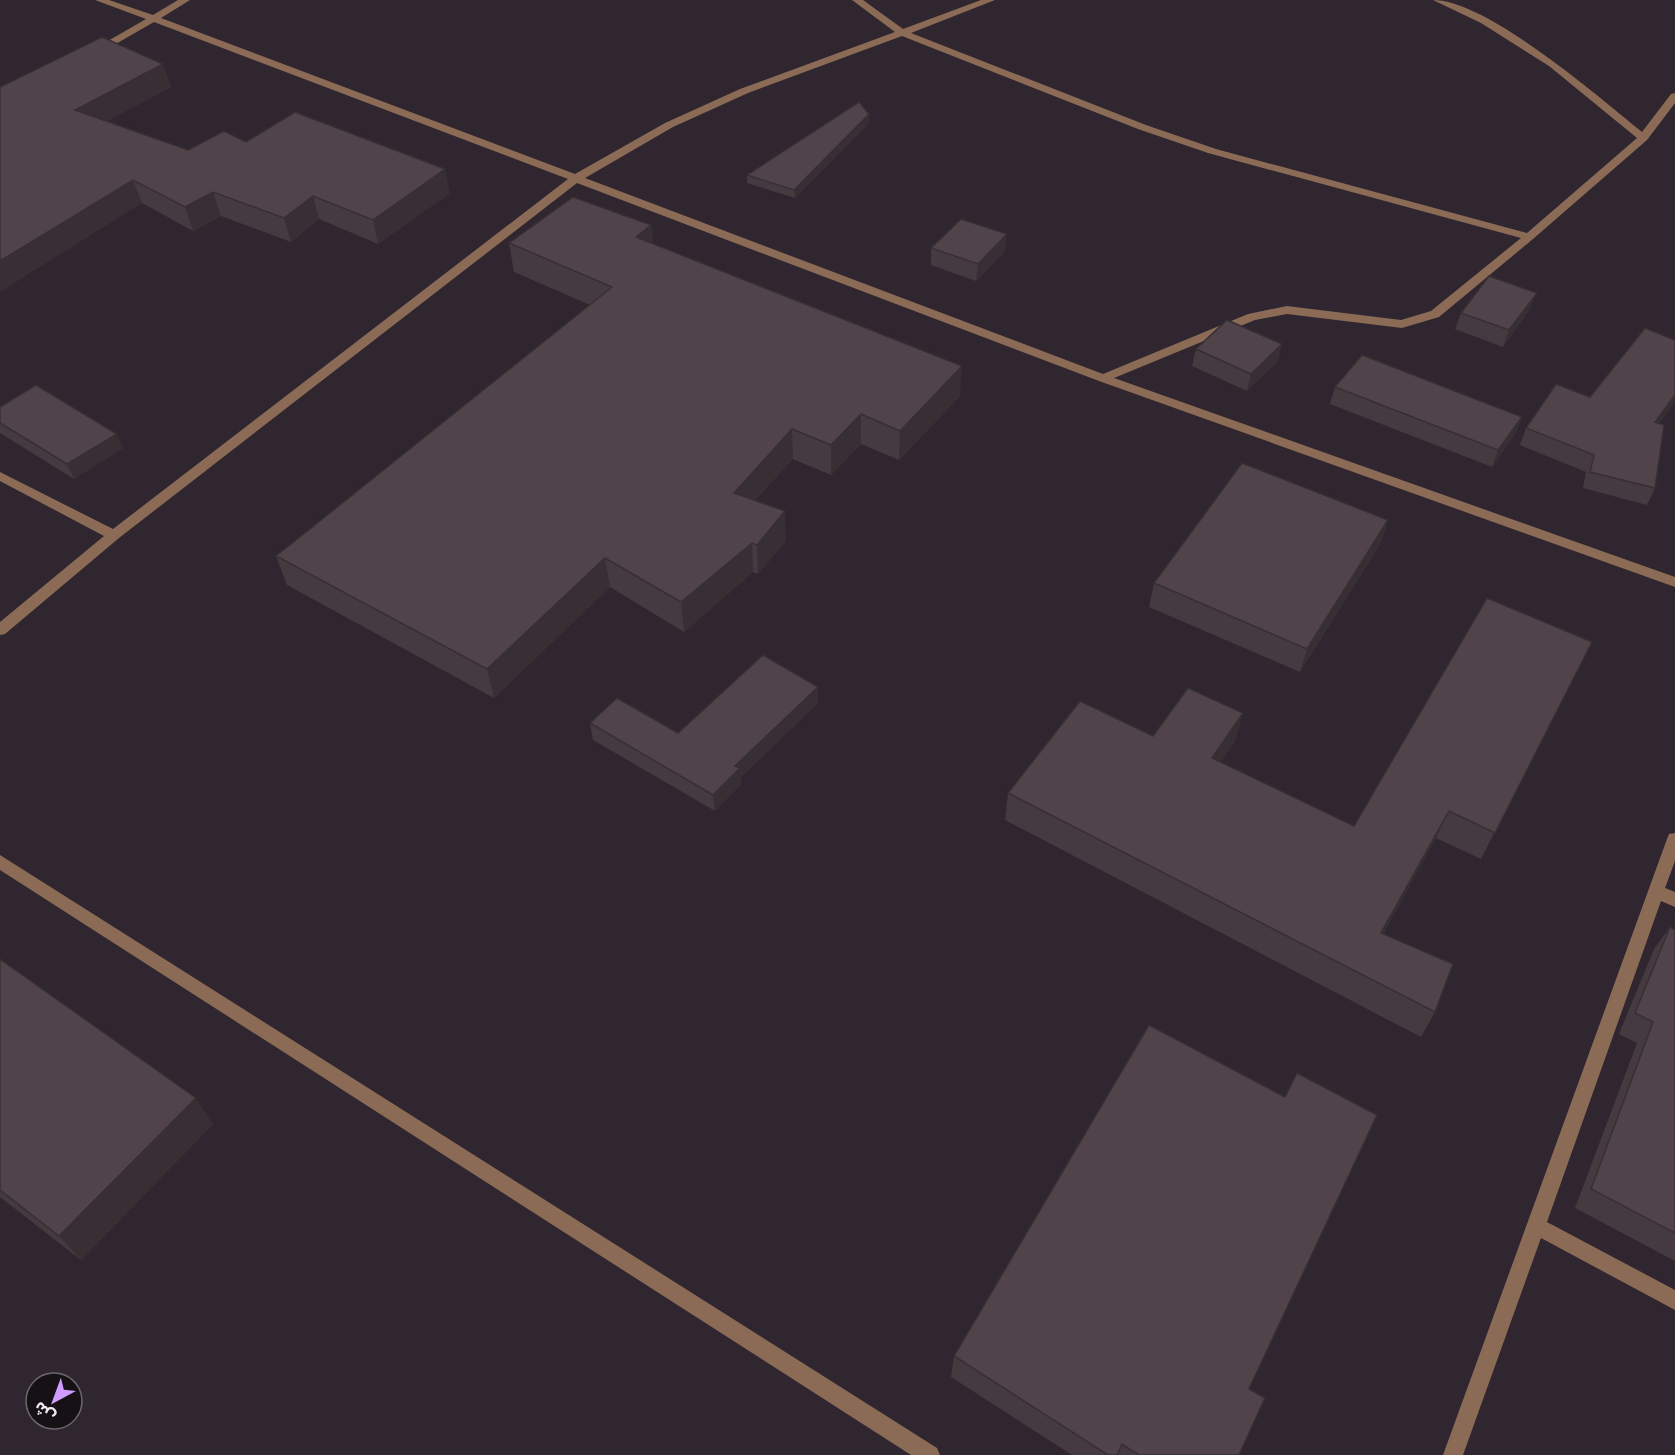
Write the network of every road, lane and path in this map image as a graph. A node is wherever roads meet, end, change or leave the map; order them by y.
1 (100, 0) edge
2 (185, 0) edge
3 (857, 0) edge
4 (990, 0) edge
5 (1438, 0) edge
6 (153, 18) junction
7 (903, 33) junction
8 (92, 54) edge
9 (1675, 96) edge
10 (1642, 138) junction
11 (576, 179) junction
12 (1529, 237) junction
13 (1103, 378) junction
14 (0, 476) edge
15 (114, 535) junction
16 (1675, 582) edge
17 (0, 630) edge
18 (1675, 839) edge
19 (0, 862) edge
20 (1656, 891) junction
21 (1675, 900) edge
22 (1536, 1226) junction
23 (1675, 1300) edge
24 (930, 1455) edge
25 (1453, 1455) edge

1 - 6 street
2 - 6 street
3 - 7 street
4 - 7 street
5 - 10 street
6 - 8 street
6 - 11 street
7 - 11 street
7 - 12 street
9 - 10 street
10 - 12 street
11 - 13 street
11 - 15 street
12 - 13 street
13 - 16 street
14 - 15 street
15 - 17 street
18 - 20 street
19 - 24 street
20 - 21 street
20 - 22 street
22 - 23 street
22 - 25 street

